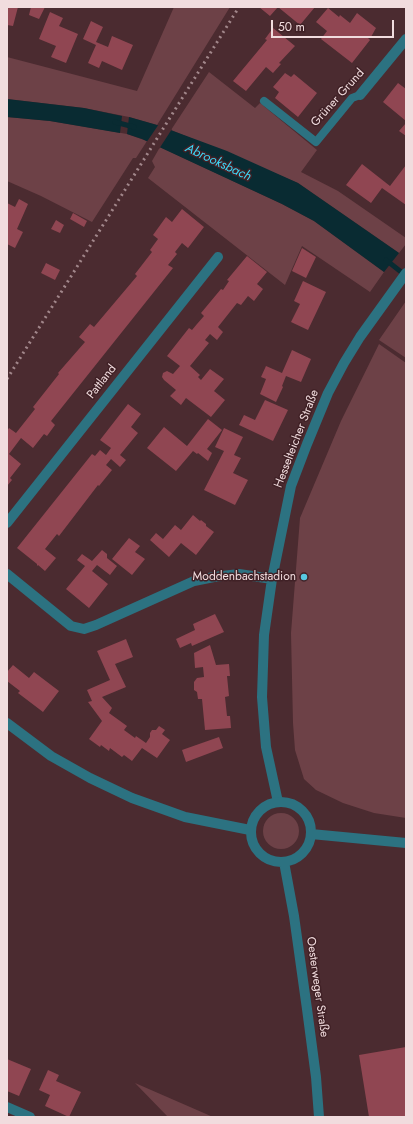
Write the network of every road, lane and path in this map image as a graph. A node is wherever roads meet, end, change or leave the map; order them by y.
1 (406, 39) edge
2 (360, 95) joint
3 (264, 101) dead end
4 (218, 257) dead end
5 (406, 273) edge
6 (7, 523) edge
7 (7, 574) edge
8 (272, 579) junction
9 (7, 723) edge
10 (278, 802) junction
11 (250, 830) junction
12 (311, 834) junction
13 (406, 843) edge
14 (284, 862) junction
15 (7, 1107) edge
16 (26, 1116) edge
17 (319, 1117) edge

1 - 2 street, Grüner Grund
2 - 3 lane, Grüner Grund
4 - 6 street, Pattland
5 - 8 street, Hesselteicher Straße
7 - 8 street
8 - 10 street, Hesselteicher Straße
9 - 11 street
10 - 11 street
10 - 12 street
11 - 14 street
12 - 13 street
12 - 14 street
14 - 17 street, Oesterweger Straße
15 - 16 street

